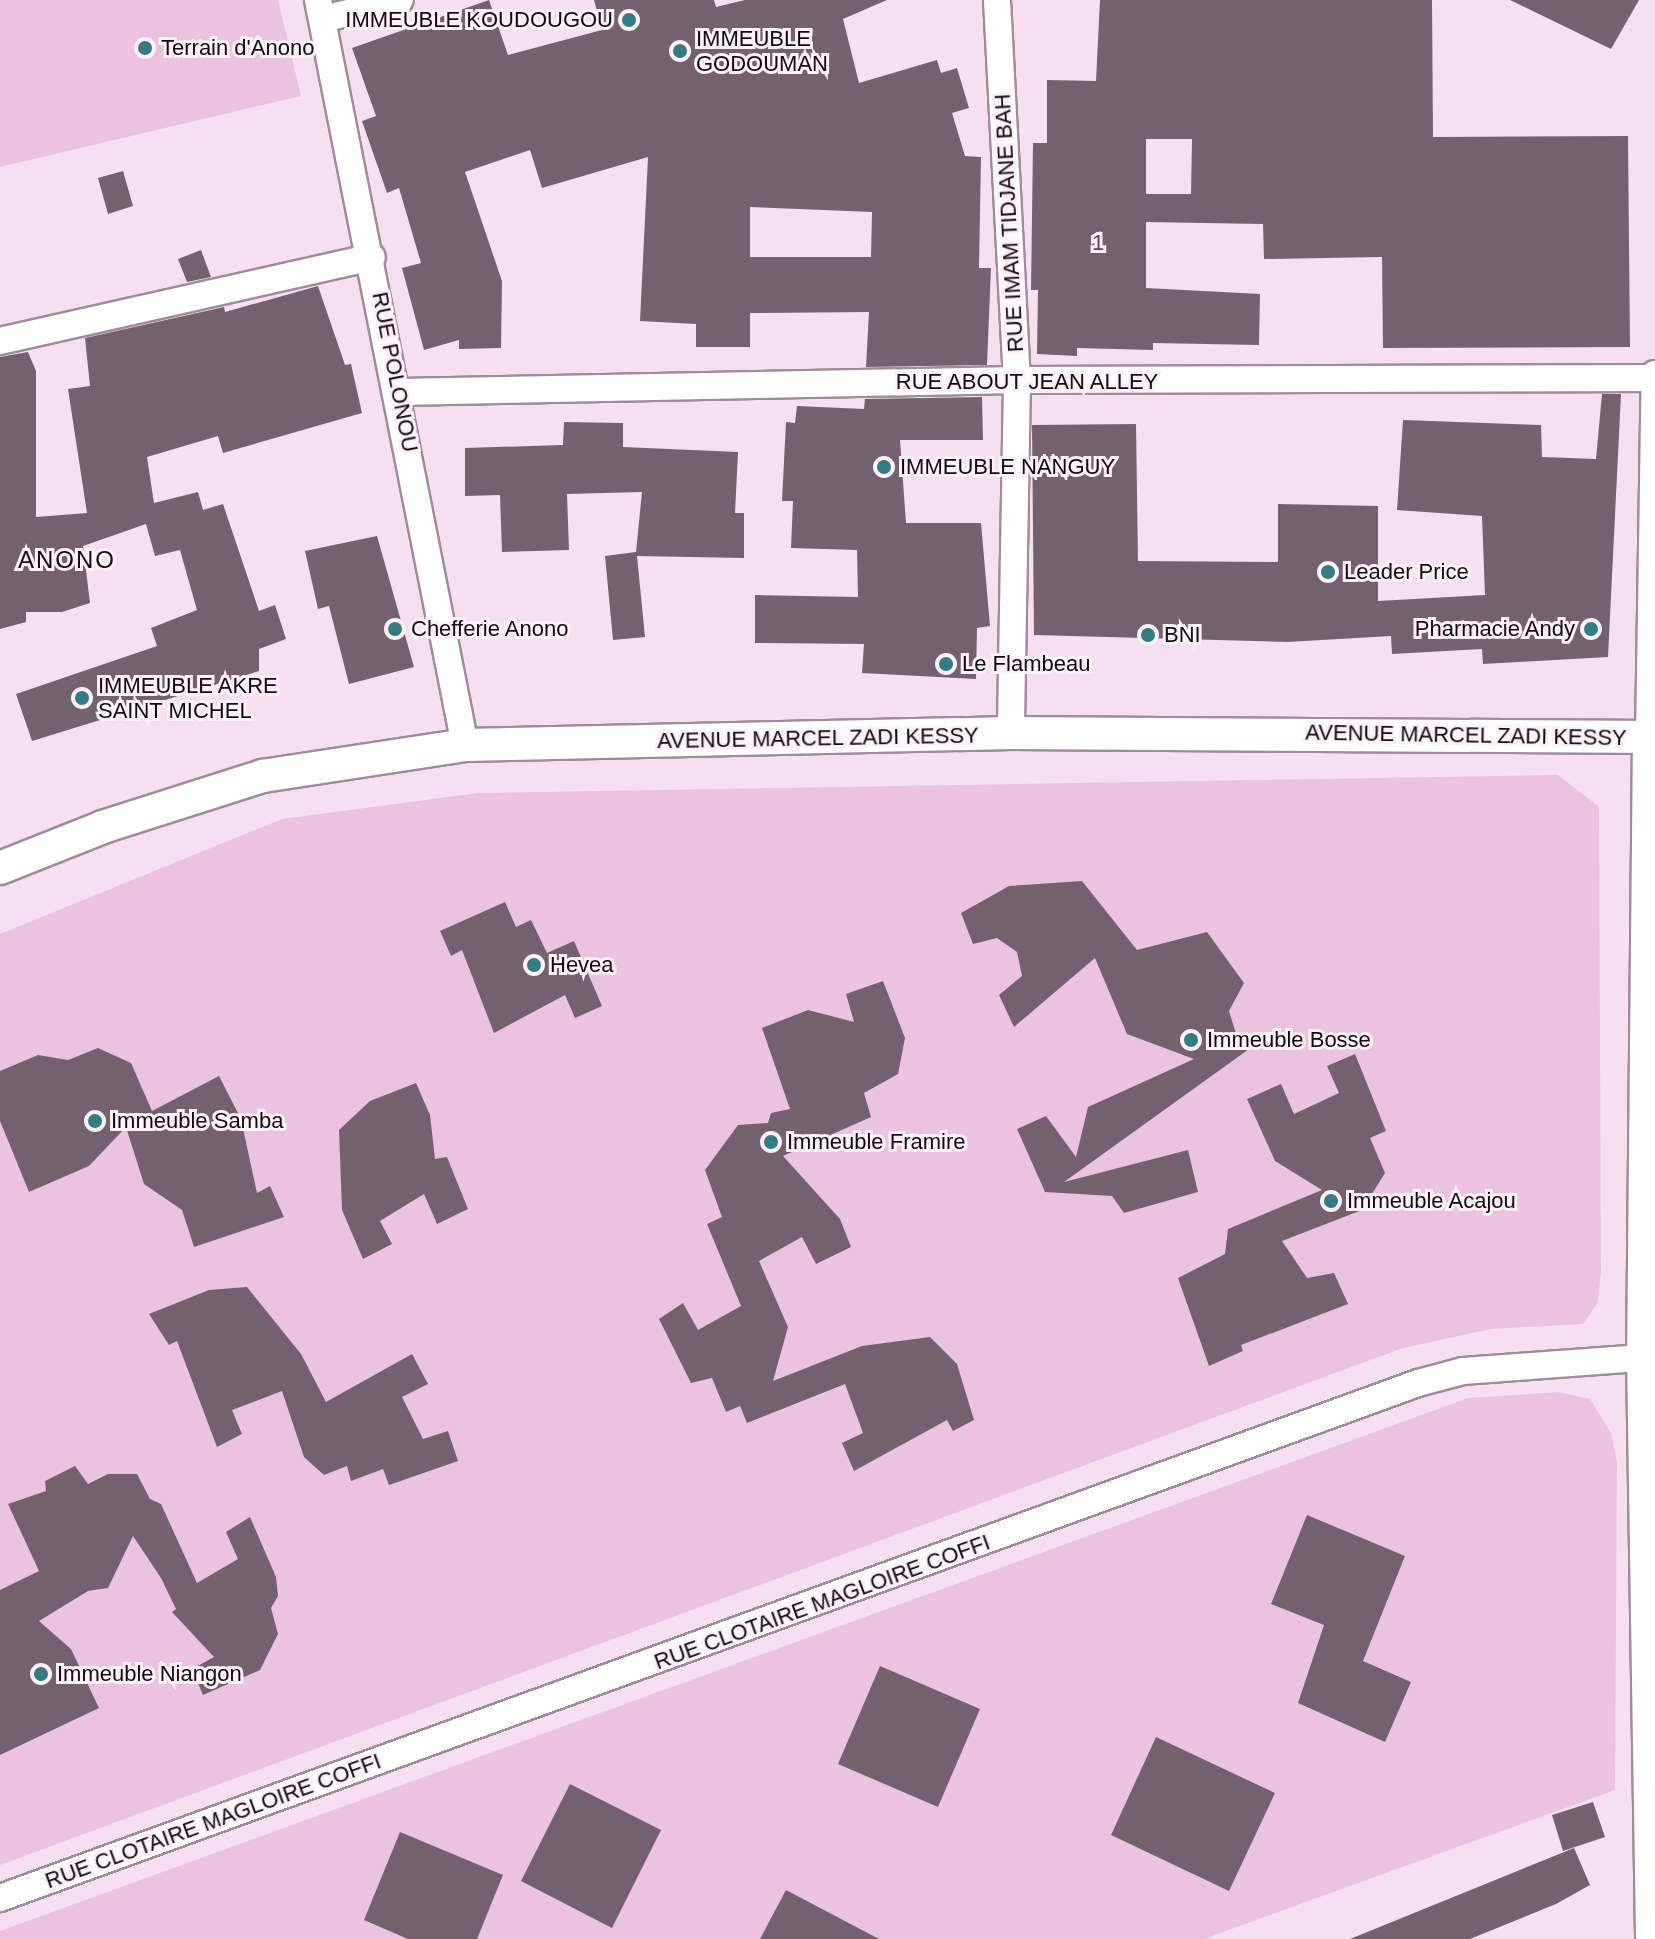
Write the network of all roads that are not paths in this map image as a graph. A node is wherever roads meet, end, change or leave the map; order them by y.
1 (400, 0) edge
2 (997, 0) edge
3 (320, 9) edge
4 (372, 257) junction
5 (0, 341) edge
6 (1655, 376) edge
7 (1017, 380) junction
8 (399, 392) junction
9 (1011, 733) junction
10 (1652, 737) edge
11 (465, 745) junction
12 (0, 868) edge
13 (1649, 1357) edge
14 (0, 1898) edge
15 (1652, 1939) edge

1 - 3 street
2 - 7 street, RUE IMAM TIDJANE BAH
3 - 4 street, RUE POLONOU
4 - 5 street
4 - 8 street, RUE POLONOU
6 - 7 street, RUE ABOUT JEAN ALLEY
6 - 10 street
7 - 8 street, RUE ABOUT JEAN ALLEY
7 - 9 street, RUE IMAM TIDJANE BAH
8 - 11 street, RUE POLONOU
9 - 10 street, AVENUE MARCEL ZADI KESSY
9 - 11 street, AVENUE MARCEL ZADI KESSY
10 - 13 street
11 - 12 street, AVENUE MARCEL ZADI KESSY
13 - 14 street, RUE CLOTAIRE MAGLOIRE COFFI
13 - 15 street

